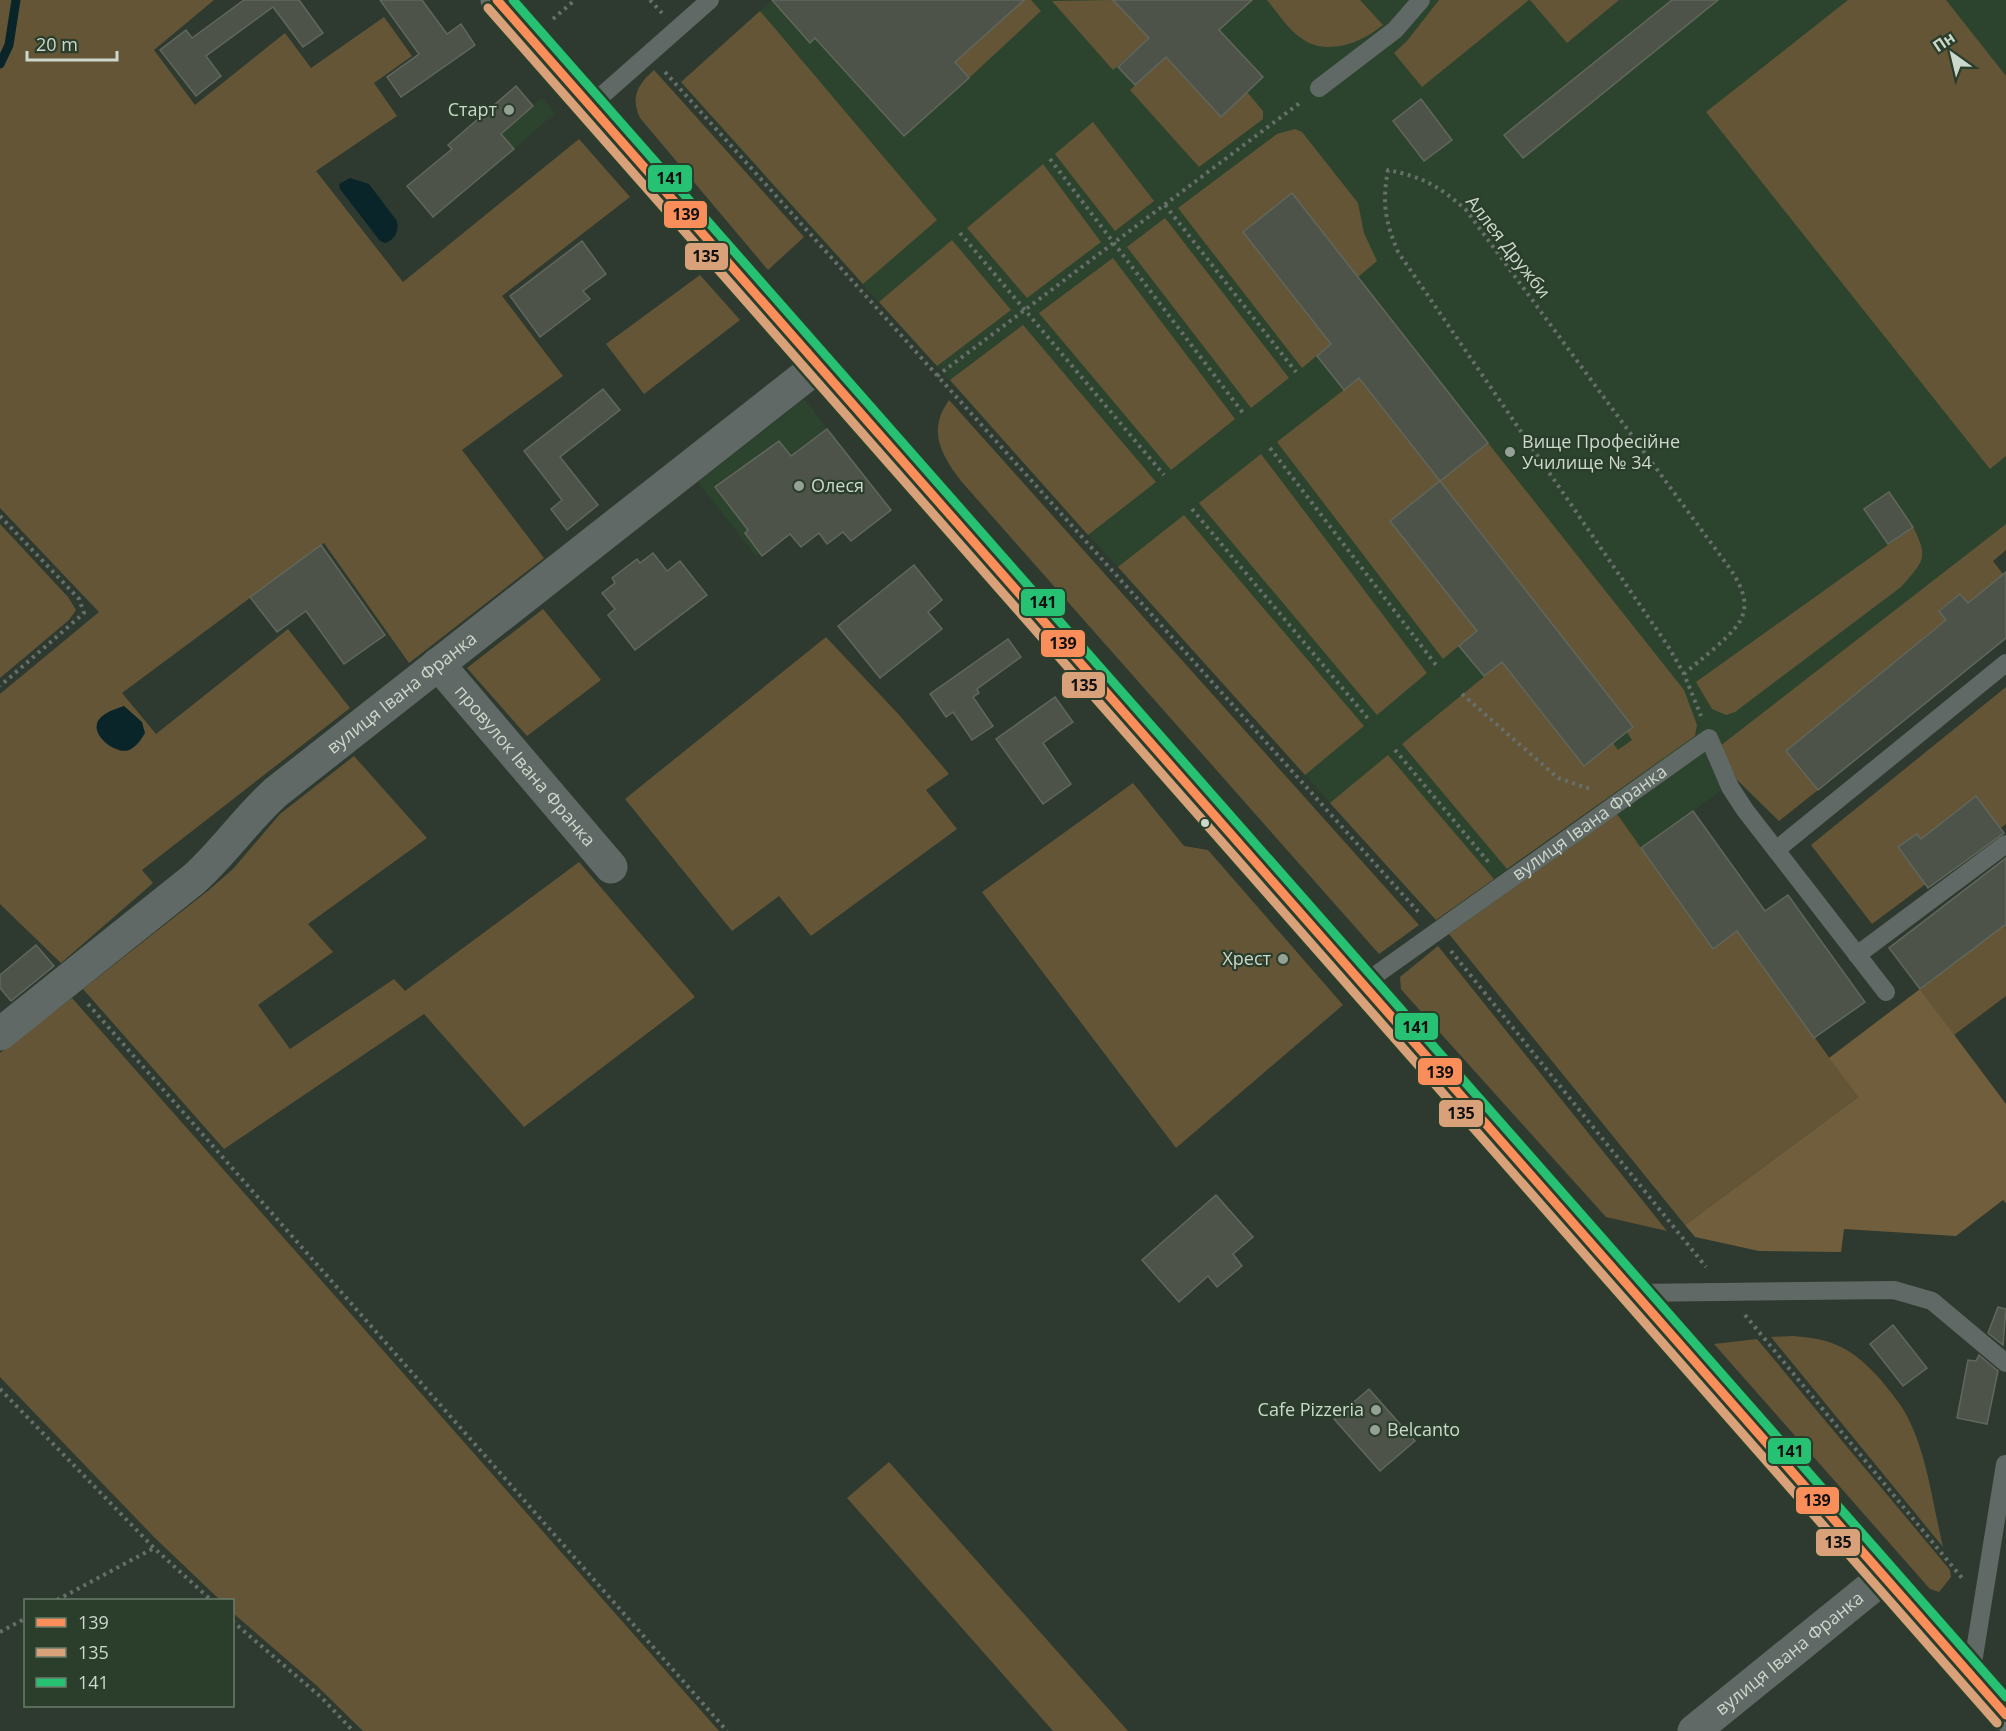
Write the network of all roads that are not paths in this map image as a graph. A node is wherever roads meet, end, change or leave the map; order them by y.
1 (496, 0) edge
2 (710, 0) edge
3 (1421, 0) edge
4 (1319, 88) road end
5 (590, 106) junction
6 (818, 366) junction
7 (2006, 663) edge
8 (438, 664) junction
9 (2006, 844) edge
10 (1776, 850) junction
11 (611, 867) dead end
12 (1857, 955) junction
13 (1363, 984) junction
14 (1886, 992) dead end
15 (0, 1034) edge
16 (1634, 1293) junction
17 (2006, 1363) edge
18 (2006, 1464) edge
19 (1884, 1577) junction
20 (1971, 1675) junction
21 (2006, 1715) edge
22 (1694, 1731) edge

1 - 5 main road
2 - 5 lane
3 - 4 lane
5 - 6 main road
6 - 8 street, вулиця Івана Франка
6 - 13 main road
7 - 10 lane
8 - 11 street, провулок Івана Франка
8 - 15 street, вулиця Івана Франка
9 - 12 lane
10 - 12 lane
10 - 13 lane, вулиця Івана Франка
12 - 14 lane
13 - 16 main road
16 - 17 lane
16 - 19 main road
18 - 20 lane
19 - 20 main road
19 - 22 street, вулиця Івана Франка
20 - 21 main road

